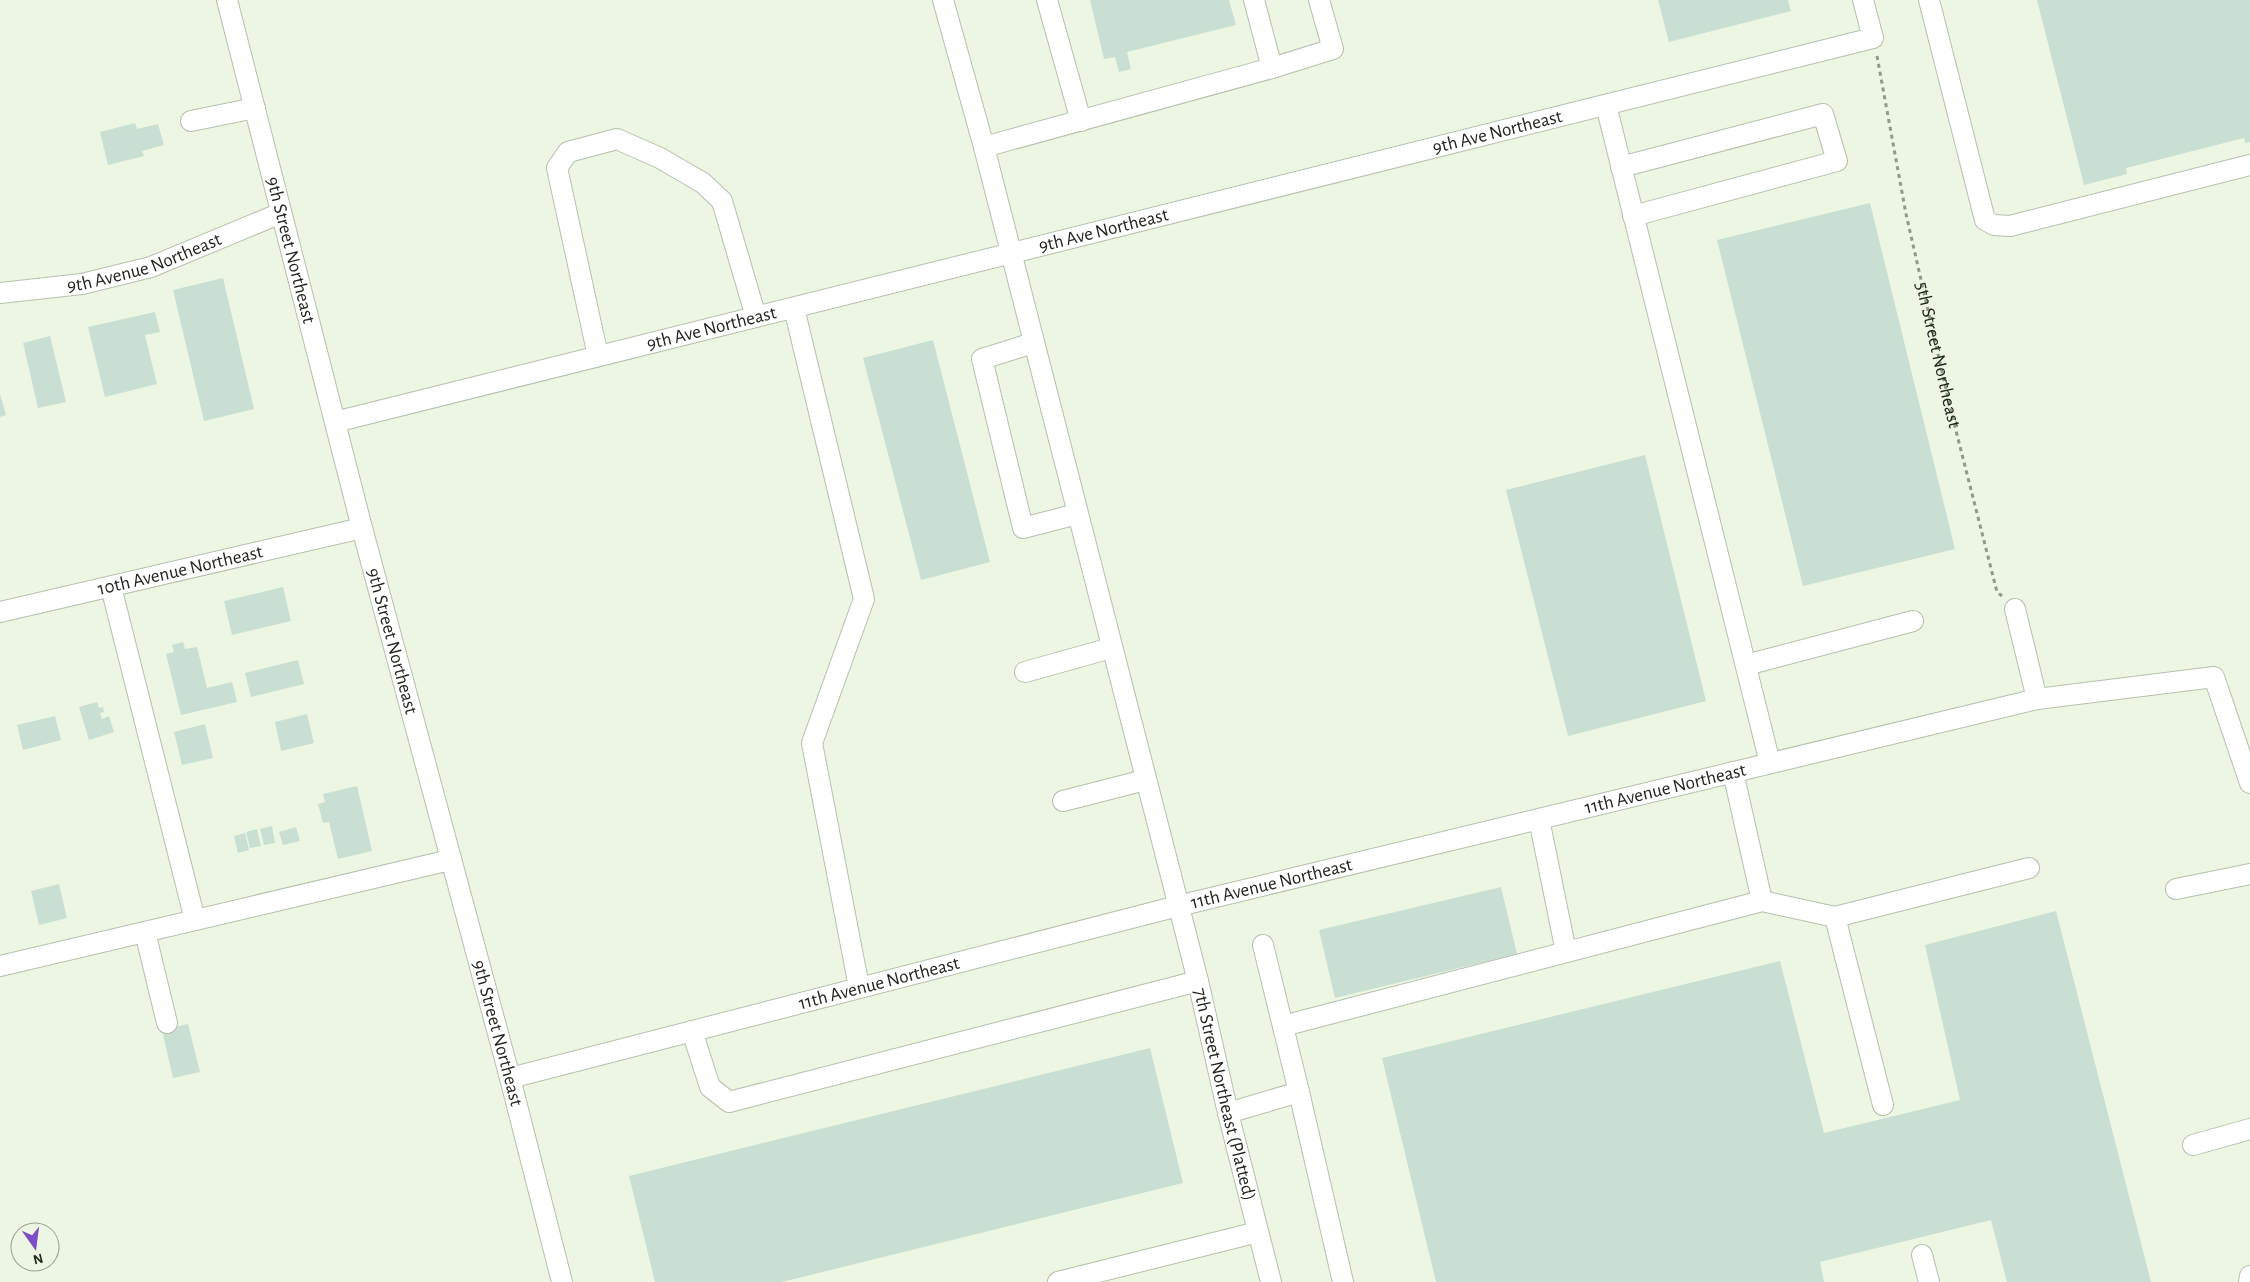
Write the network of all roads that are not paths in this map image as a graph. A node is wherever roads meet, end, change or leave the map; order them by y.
1 (227, 0) edge
2 (943, 0) edge
3 (1047, 0) edge
4 (1254, 0) edge
5 (1320, 0) edge
6 (1863, 0) edge
7 (1929, 0) edge
8 (1272, 68) junction
9 (1606, 105) junction
10 (255, 108) junction
11 (191, 121) dead end
12 (1081, 121) junction
13 (984, 146) junction
14 (2250, 165) edge
15 (1621, 167) junction
16 (282, 213) junction
17 (1634, 216) junction
18 (1010, 254) junction
19 (0, 293) edge
20 (794, 308) junction
21 (756, 317) junction
22 (1032, 343) junction
23 (598, 356) junction
24 (335, 422) junction
25 (1077, 514) junction
26 (362, 528) junction
27 (110, 587) junction
28 (2015, 609) road end
29 (0, 612) edge
30 (1912, 621) dead end
31 (1111, 648) junction
32 (1746, 666) junction
33 (1025, 672) dead end
34 (2037, 699) junction
35 (1770, 763) junction
36 (1733, 772) junction
37 (1146, 780) junction
38 (2250, 783) edge
39 (1063, 801) dead end
40 (1539, 819) junction
41 (450, 860) junction
42 (2029, 868) dead end
43 (2250, 874) edge
44 (2176, 890) dead end
45 (1762, 901) junction
46 (1178, 906) junction
47 (1835, 917) junction
48 (195, 920) junction
49 (145, 932) junction
50 (1263, 945) dead end
51 (1566, 952) junction
52 (0, 966) edge
53 (1198, 981) junction
54 (859, 987) junction
55 (168, 1023) dead end
56 (1283, 1026) junction
57 (692, 1031) junction
58 (510, 1078) junction
59 (1299, 1092) junction
60 (1883, 1105) dead end
61 (1228, 1113) junction
62 (2250, 1129) edge
63 (2193, 1146) dead end
64 (1258, 1232) junction
65 (1922, 1255) dead end
66 (2250, 1276) edge
67 (562, 1282) edge
68 (1058, 1282) edge
69 (1271, 1282) edge
70 (1343, 1282) edge
71 (1929, 1282) edge
72 (2249, 1282) edge

1 - 10 street, 9th Street Northeast
2 - 13 street, 7th Street Northeast (Platted)
3 - 12 street
4 - 8 street
5 - 8 street
6 - 9 street, 9th Ave Northeast
7 - 14 street
8 - 12 street
9 - 15 street
9 - 18 street, 9th Ave Northeast
10 - 11 street
10 - 16 street, 9th Street Northeast
12 - 13 street
13 - 18 street, 7th Street Northeast (Platted)
15 - 17 street
15 - 17 street
16 - 19 street, 9th Avenue Northeast
16 - 24 street, 9th Street Northeast
17 - 32 street
18 - 20 street, 9th Ave Northeast
18 - 22 street, 7th Street Northeast (Platted)
20 - 21 street, 9th Ave Northeast
20 - 54 street
21 - 23 street, 9th Ave Northeast
21 - 23 street
22 - 25 street, 7th Street Northeast (Platted)
22 - 25 street
23 - 24 street, 9th Ave Northeast
24 - 26 street, 9th Street Northeast
25 - 31 street, 7th Street Northeast (Platted)
26 - 27 street, 10th Avenue Northeast
26 - 41 street, 9th Street Northeast
27 - 29 street, 10th Avenue Northeast
27 - 48 street
28 - 34 street
30 - 32 street
31 - 33 street
31 - 37 street, 7th Street Northeast (Platted)
32 - 35 street
34 - 35 street, 11th Avenue Northeast
34 - 38 street, 11th Avenue Northeast
35 - 36 street, 11th Avenue Northeast
36 - 40 street, 11th Avenue Northeast
36 - 45 street
37 - 39 street
37 - 46 street, 7th Street Northeast (Platted)
40 - 46 street, 11th Avenue Northeast
40 - 51 street
41 - 48 street
41 - 58 street, 9th Street Northeast
42 - 47 street
43 - 44 street
45 - 47 street
45 - 51 street
46 - 53 street, 7th Street Northeast (Platted)
46 - 54 street, 11th Avenue Northeast
47 - 60 street
48 - 49 street
49 - 52 street
49 - 55 street
50 - 56 street
51 - 56 street
53 - 57 street
53 - 61 street, 7th Street Northeast (Platted)
54 - 57 street, 11th Avenue Northeast
56 - 59 street
57 - 58 street, 11th Avenue Northeast
58 - 67 street, 9th Street Northeast
59 - 61 street
59 - 70 street
61 - 64 street, 7th Street Northeast (Platted)
62 - 63 street
64 - 68 street
64 - 69 street, 7th Street Northeast (Platted)
65 - 71 street
66 - 72 street

